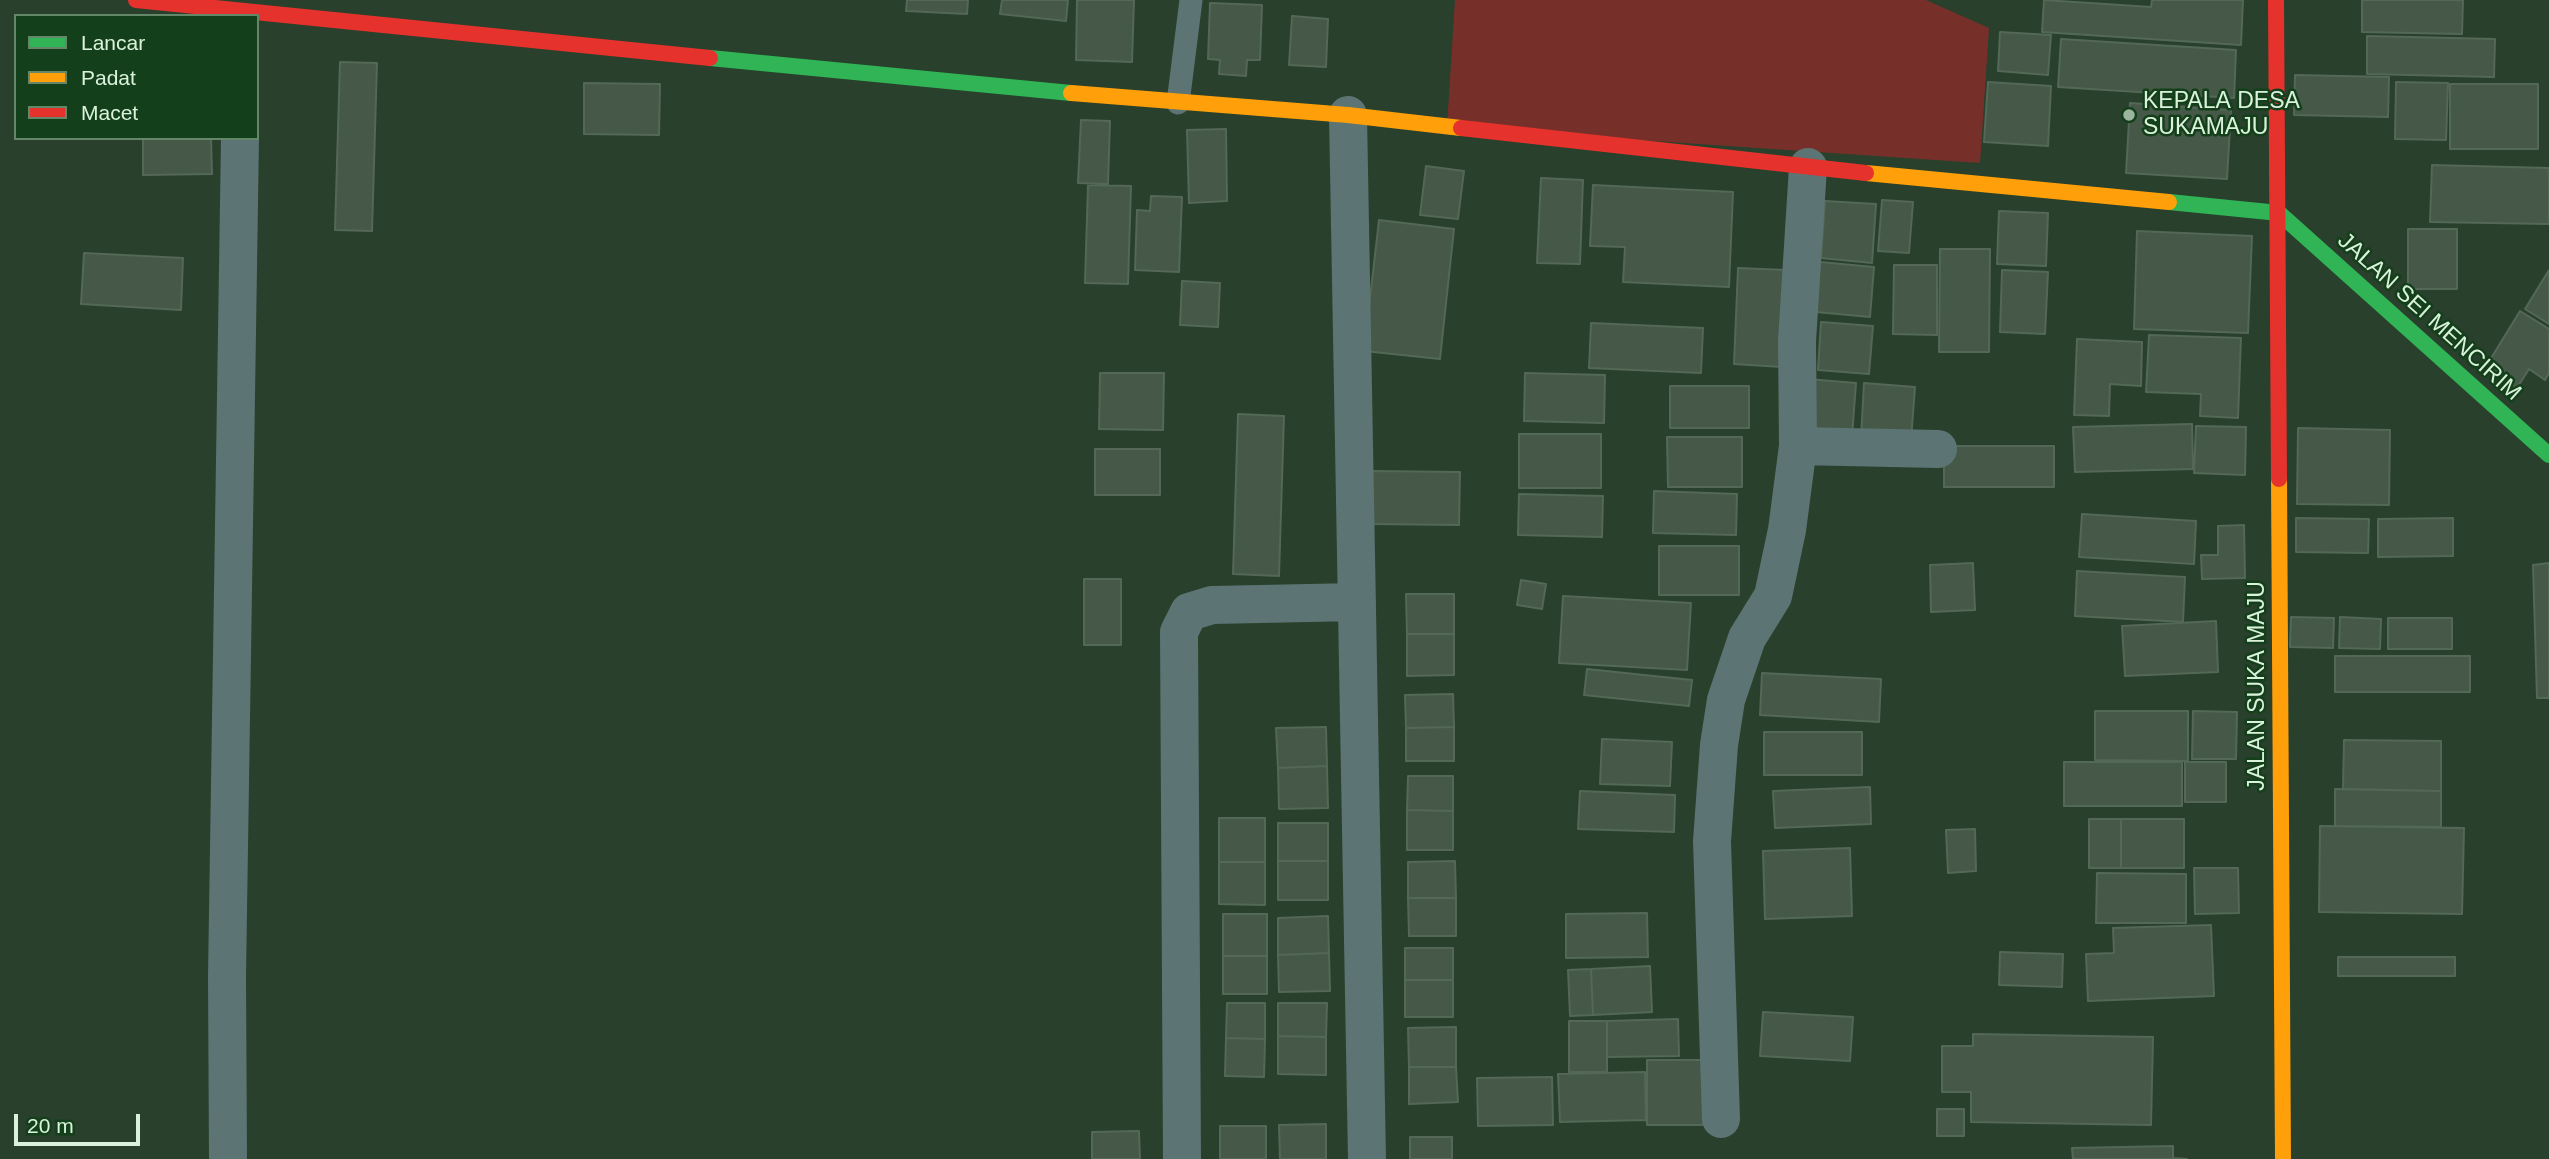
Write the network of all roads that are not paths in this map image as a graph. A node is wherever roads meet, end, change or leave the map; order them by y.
1 (136, 0) edge
2 (1191, 0) edge
3 (2276, 0) edge
4 (242, 14) edge
5 (259, 16) edge
6 (1178, 103) junction
7 (1348, 114) junction
8 (240, 140) edge
9 (1808, 167) junction
10 (2279, 213) junction
11 (1798, 446) junction
12 (1938, 449) dead end
13 (2549, 455) edge
14 (1357, 602) junction
15 (1721, 1119) dead end
16 (228, 1159) edge
17 (1182, 1159) edge
18 (1367, 1159) edge
19 (2283, 1159) edge

1 - 4 street
2 - 6 lane
3 - 10 street, JALAN SUKA MAJU
5 - 6 street
6 - 7 street
7 - 9 street
7 - 14 street
8 - 16 street
9 - 10 street
9 - 11 street
10 - 13 street, JALAN SEI MENCIRIM
10 - 19 street, JALAN SUKA MAJU
11 - 12 street
11 - 15 street
14 - 17 street
14 - 18 street

